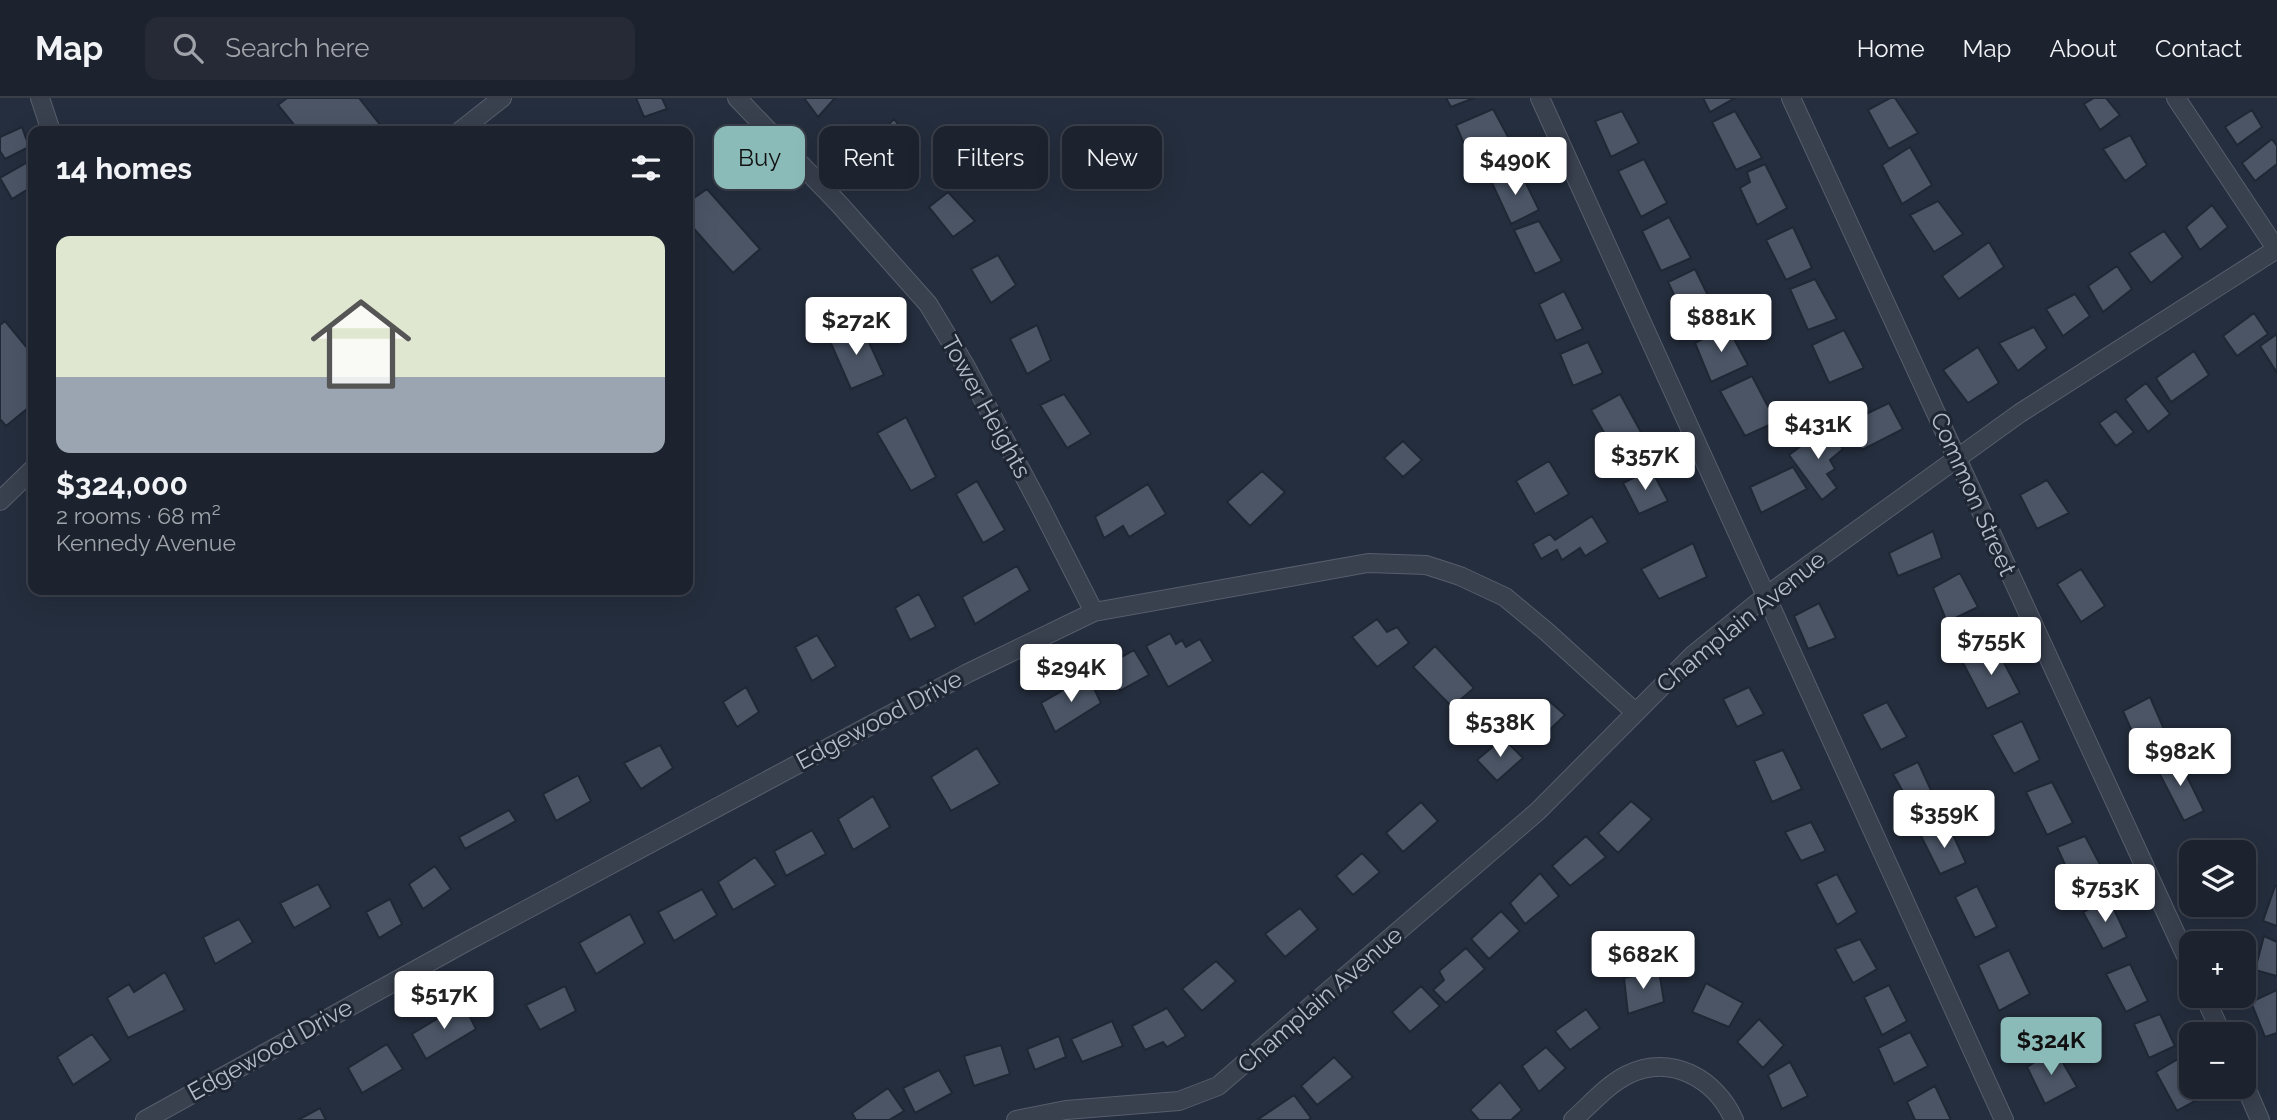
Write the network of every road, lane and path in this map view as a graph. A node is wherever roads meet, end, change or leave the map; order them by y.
1 (40, 98) edge
2 (502, 98) edge
3 (737, 98) edge
4 (1540, 98) edge
5 (1791, 98) edge
6 (2176, 98) edge
7 (49, 126) edge
8 (466, 126) edge
9 (2277, 250) edge
10 (1957, 458) junction
11 (28, 474) edge
12 (0, 501) edge
13 (1766, 596) junction
14 (1094, 612) junction
15 (1635, 712) junction
16 (2179, 941) edge
17 (2251, 1099) edge
18 (145, 1120) edge
19 (1016, 1120) edge
20 (1573, 1120) edge
21 (1734, 1120) edge
22 (2004, 1120) edge
23 (2260, 1120) edge

1 - 7 street
2 - 8 street
3 - 14 street, Tower Heights
4 - 13 street
5 - 10 street, Common Street
6 - 9 street
9 - 10 street, Champlain Avenue
10 - 13 street, Champlain Avenue
10 - 16 street, Common Street
11 - 12 street
13 - 15 street, Champlain Avenue
13 - 22 street
14 - 15 street, Edgewood Drive
14 - 18 street, Edgewood Drive
15 - 19 street, Champlain Avenue
17 - 23 street
20 - 21 street

